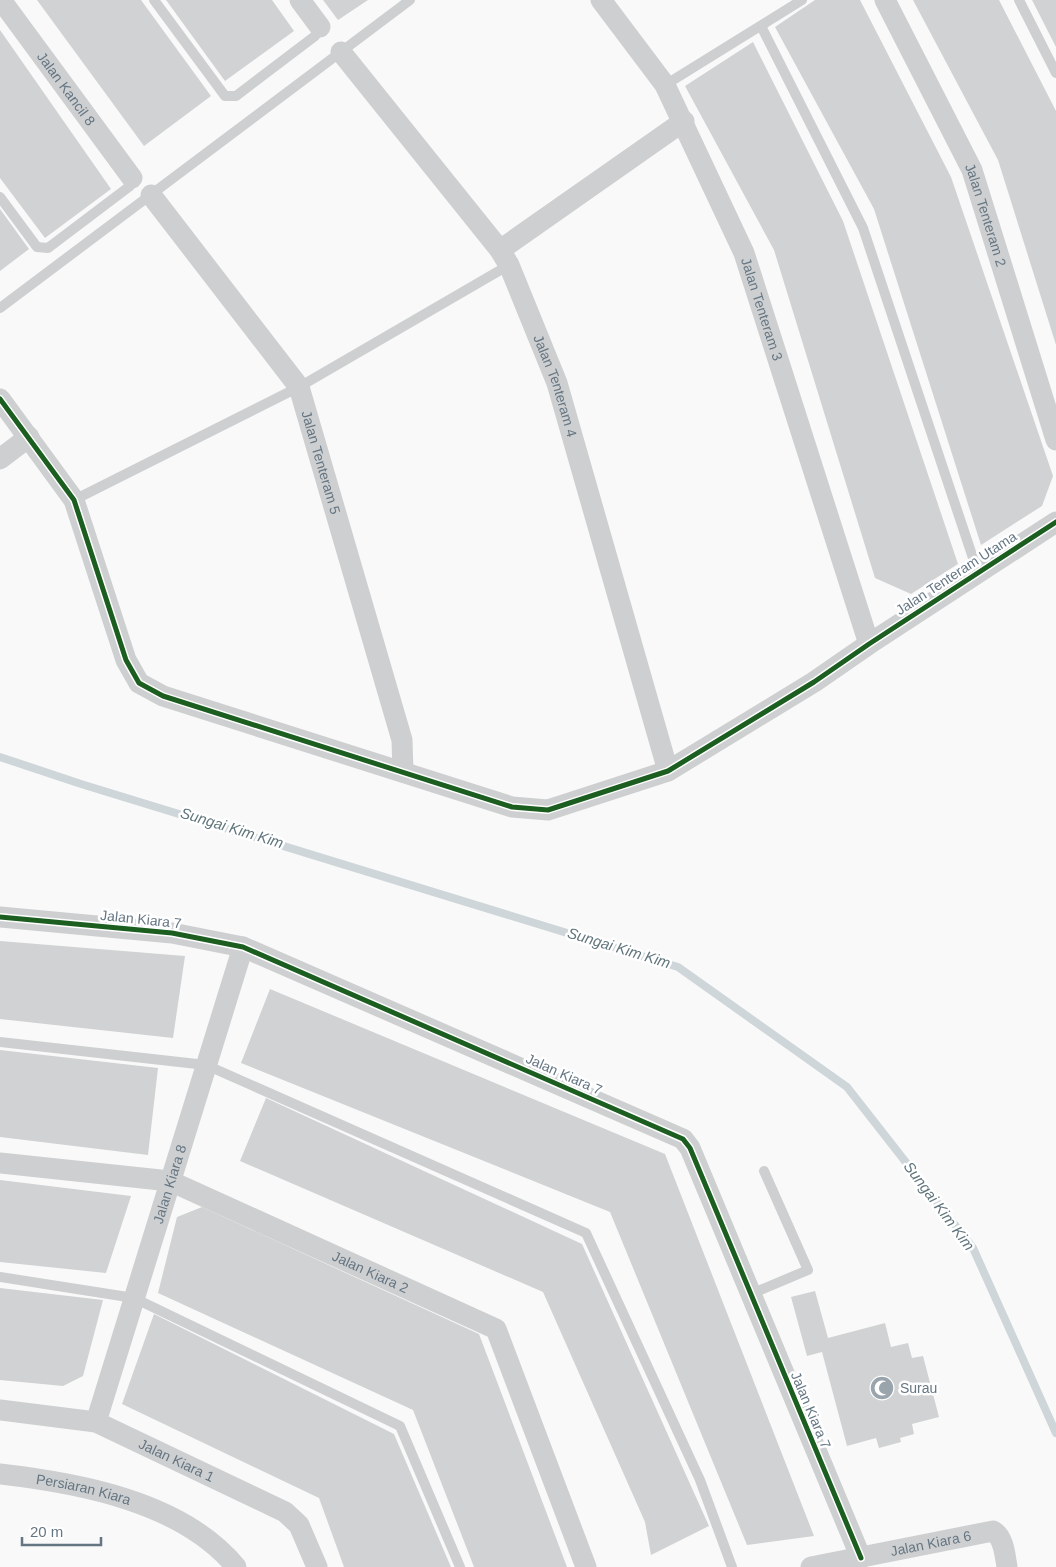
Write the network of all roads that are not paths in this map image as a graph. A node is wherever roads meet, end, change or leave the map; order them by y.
1 (1, 0) edge
2 (154, 0) edge
3 (300, 0) edge
4 (410, 0) edge
5 (600, 0) edge
6 (802, 0) edge
7 (885, 0) edge
8 (1019, 0) edge
9 (761, 26) junction
10 (320, 27) joint
11 (341, 52) junction
12 (1056, 73) edge
13 (665, 85) junction
14 (684, 121) junction
15 (132, 178) joint
16 (151, 195) junction
17 (0, 197) edge
18 (505, 258) junction
19 (0, 308) edge
20 (299, 387) junction
21 (0, 399) edge
22 (29, 438) junction
23 (1056, 440) edge
24 (0, 459) edge
25 (74, 500) junction
26 (1056, 522) edge
27 (978, 573) junction
28 (869, 644) junction
29 (668, 771) junction
30 (404, 772) junction
31 (0, 917) edge
32 (243, 947) junction
33 (0, 1042) edge
34 (206, 1066) junction
35 (0, 1163) edge
36 (764, 1171) dead end
37 (170, 1181) junction
38 (0, 1277) edge
39 (751, 1294) junction
40 (134, 1298) junction
41 (0, 1410) edge
42 (96, 1422) junction
43 (0, 1474) edge
44 (861, 1558) junction
45 (236, 1567) edge
46 (317, 1567) edge
47 (460, 1567) edge
48 (586, 1567) edge
49 (732, 1567) edge
50 (811, 1567) edge
51 (1007, 1567) edge

1 - 15 street, Jalan Kancil 8
2 - 10 lane
3 - 10 street
4 - 11 lane
5 - 13 street, Jalan Tenteram 3
6 - 9 lane
7 - 23 street, Jalan Tenteram 2
8 - 12 lane
9 - 13 lane
9 - 27 lane
11 - 16 lane
11 - 18 street, Jalan Tenteram 4
13 - 14 street, Jalan Tenteram 3
14 - 18 street
14 - 28 street, Jalan Tenteram 3
15 - 17 lane
16 - 19 lane
16 - 20 street, Jalan Tenteram 5
18 - 20 lane
18 - 29 street, Jalan Tenteram 4
20 - 25 lane
20 - 30 street, Jalan Tenteram 5
21 - 22 street, Jalan Tenteram Utama
22 - 24 street
22 - 25 street, Jalan Tenteram Utama
25 - 30 street, Jalan Tenteram Utama
26 - 27 street, Jalan Tenteram Utama
27 - 28 street, Jalan Tenteram Utama
28 - 29 street, Jalan Tenteram Utama
29 - 30 street, Jalan Tenteram Utama
31 - 32 street, Jalan Kiara 7
32 - 34 street, Jalan Kiara 8
32 - 39 street, Jalan Kiara 7
33 - 34 lane
34 - 37 street, Jalan Kiara 8
34 - 49 lane
35 - 37 street, Jalan Kiara 2
36 - 39 lane
37 - 40 street, Jalan Kiara 8
37 - 48 street, Jalan Kiara 2
38 - 40 lane
39 - 44 street, Jalan Kiara 7
40 - 42 street, Jalan Kiara 8
40 - 47 lane
41 - 42 street, Jalan Kiara 1
42 - 46 street, Jalan Kiara 1
43 - 45 street, Persiaran Kiara
44 - 50 street, Jalan Kiara 6
44 - 51 street, Jalan Kiara 6

